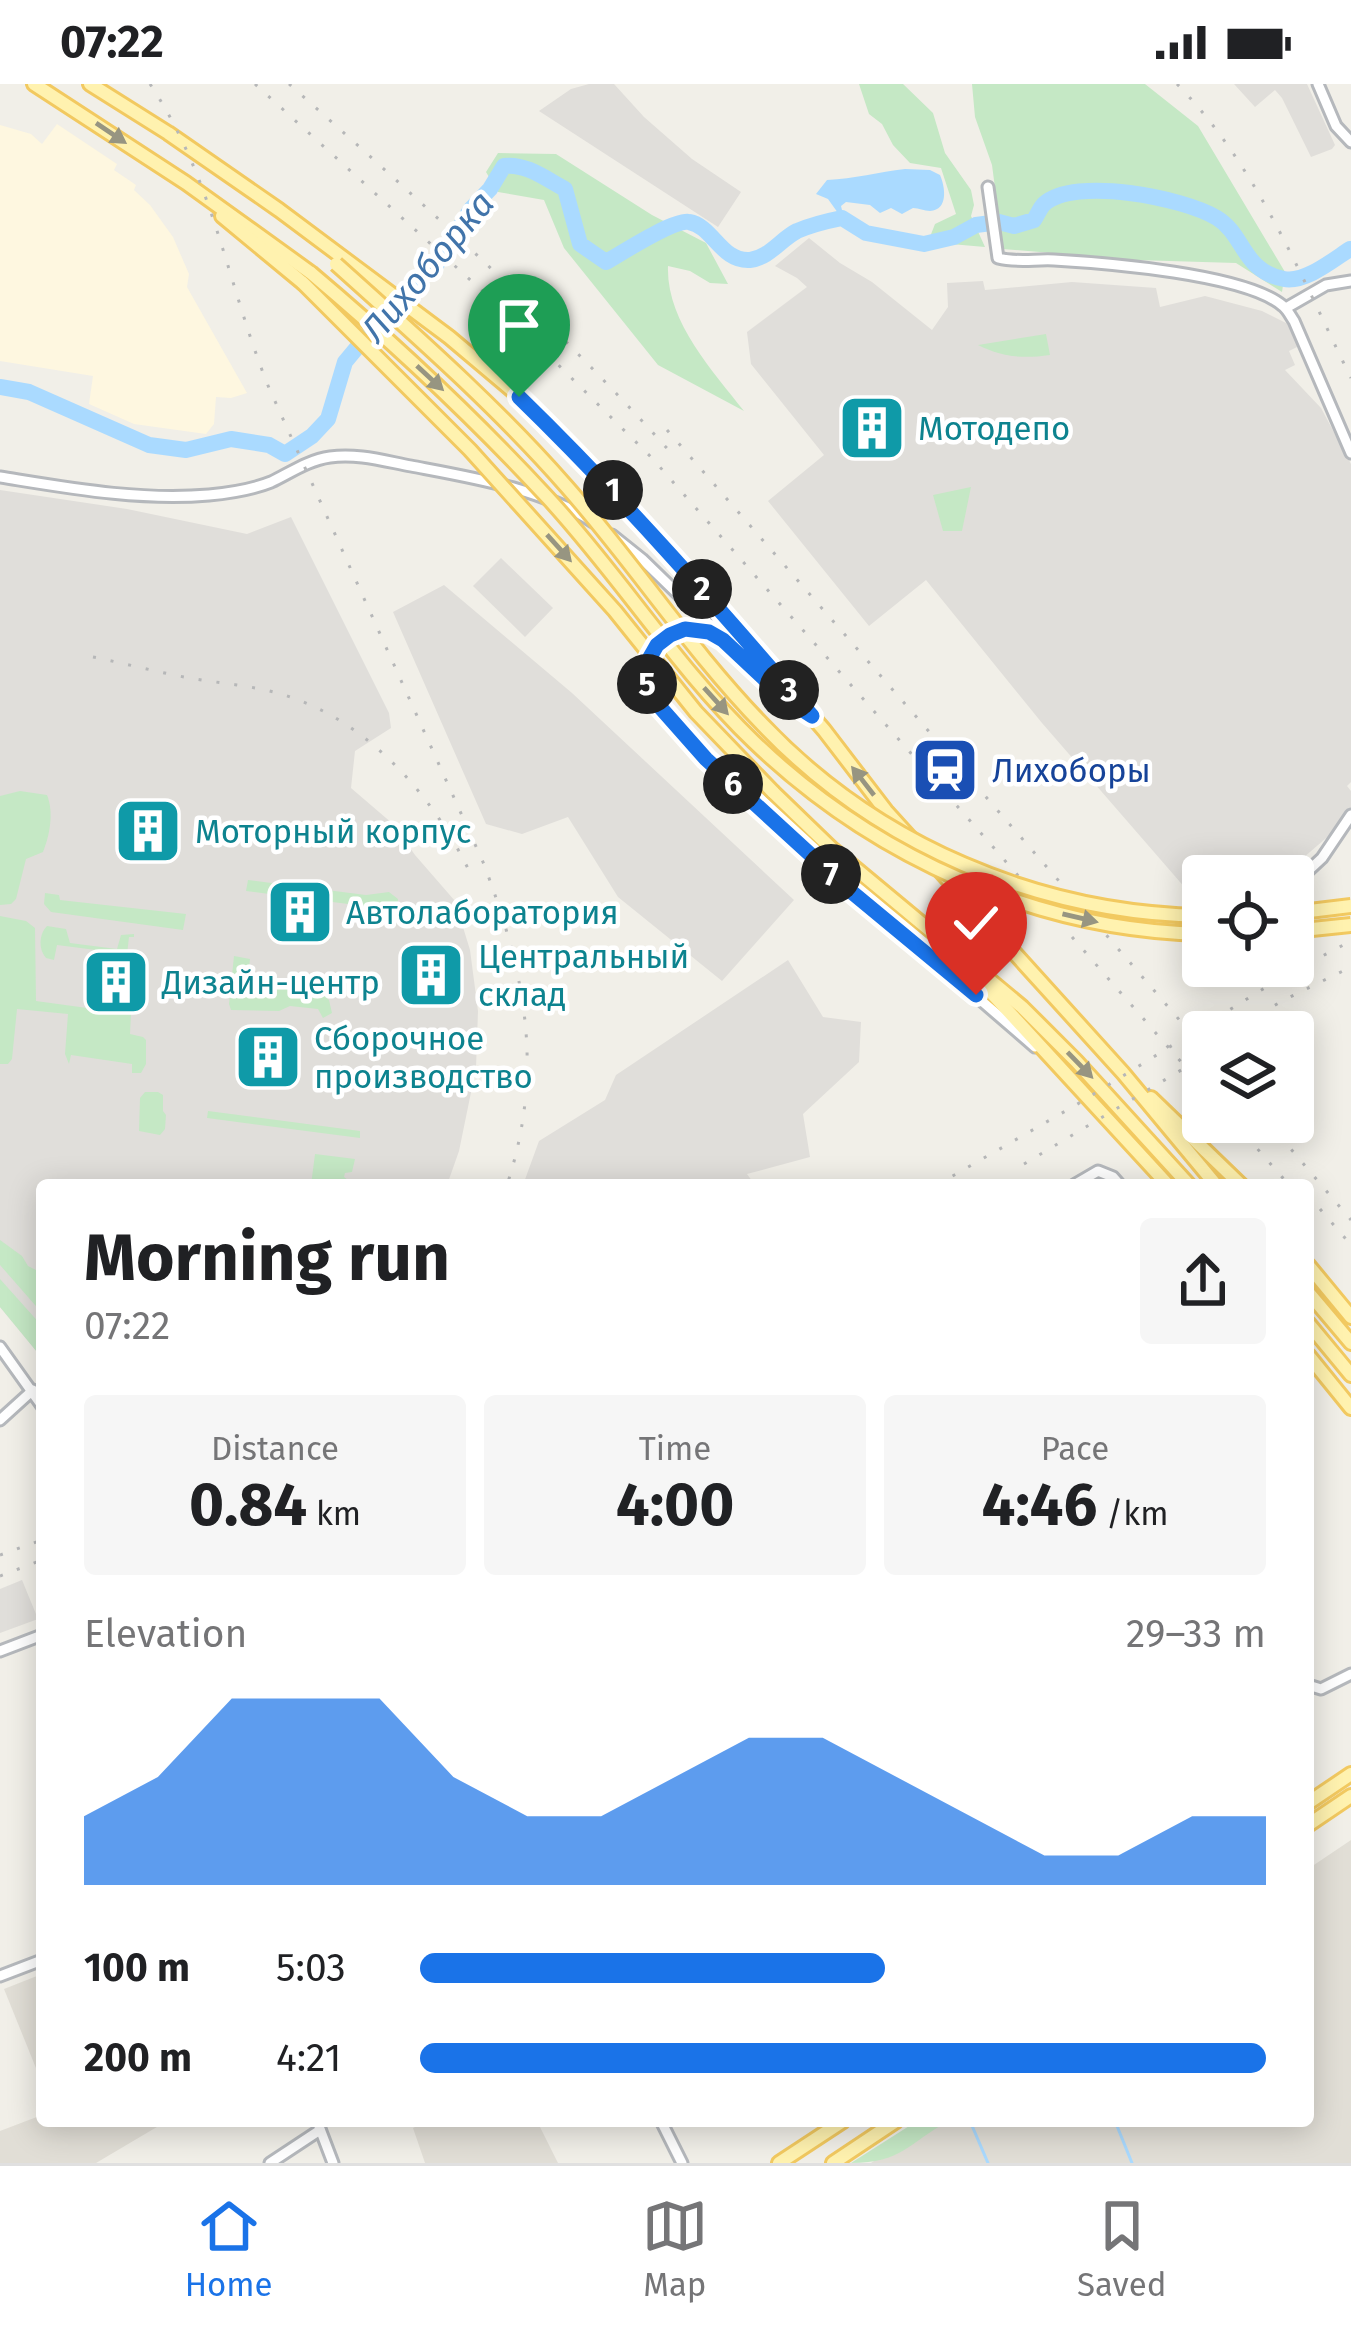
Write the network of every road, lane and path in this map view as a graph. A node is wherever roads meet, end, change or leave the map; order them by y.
1 (34, 84) edge
2 (90, 84) edge
3 (1318, 84) edge
4 (1351, 142) edge
5 (988, 187) dead end
6 (339, 260) junction
7 (307, 278) junction
8 (1351, 281) edge
9 (1286, 308) junction
10 (1351, 453) edge
11 (0, 477) edge
12 (723, 640) junction
13 (812, 716) junction
14 (1351, 815) edge
15 (1314, 865) edge
16 (1351, 906) edge
17 (1314, 911) edge
18 (1182, 914) edge
19 (1351, 925) edge
20 (1314, 929) edge
21 (1182, 932) edge
22 (942, 939) junction
23 (1124, 1073) junction
24 (1067, 1075) junction
25 (1084, 1179) edge
26 (1115, 1179) edge
27 (1162, 1179) edge
28 (1184, 1179) edge
29 (1211, 1179) edge
30 (1235, 1179) edge
31 (1314, 1272) edge
32 (1314, 1299) edge
33 (1351, 1317) edge
34 (1314, 1330) edge
35 (1351, 1343) edge
36 (0, 1347) edge
37 (1314, 1362) edge
38 (1351, 1375) edge
39 (33, 1390) junction
40 (36, 1395) edge
41 (1351, 1408) edge
42 (0, 1420) edge
43 (36, 1637) edge
44 (0, 1651) edge
45 (1351, 1674) edge
46 (1314, 1687) edge
47 (1351, 1774) edge
48 (1351, 1796) edge
49 (1314, 1800) edge
50 (1314, 1821) edge
51 (36, 1962) edge
52 (0, 1976) edge
53 (316, 2127) edge
54 (320, 2127) edge
55 (664, 2127) edge
56 (834, 2127) edge
57 (887, 2127) edge
58 (270, 2163) edge
59 (333, 2163) edge
60 (682, 2163) edge
61 (779, 2163) edge
62 (832, 2163) edge

1 -> 7 main road
2 - 6 main road
3 - 4 street
5 - 9 street
6 - 13 main road
6 - 18 main road, bridge
7 -> 21 main road, bridge
7 -> 22 main road, bridge
8 - 9 street
9 - 10 street
11 - 12 street
12 - 13 street
12 - 24 street
23 -> 13 main road
14 - 15 street
16 - 17 main road, bridge
19 - 20 main road, bridge
22 - 24 main road
22 -> 28 main road
23 - 29 main road
23 - 30 main road
24 - 27 main road
25 - 26 street
31 - 33 main road
32 - 35 main road
34 - 38 main road
36 - 39 street
37 - 41 main road
39 - 40 street
39 - 42 street
43 - 44 street
45 - 46 street
47 - 49 main road
48 - 50 main road
51 - 52 street
53 - 58 street
54 - 59 street
55 - 60 street
56 - 61 main road
57 - 62 main road

